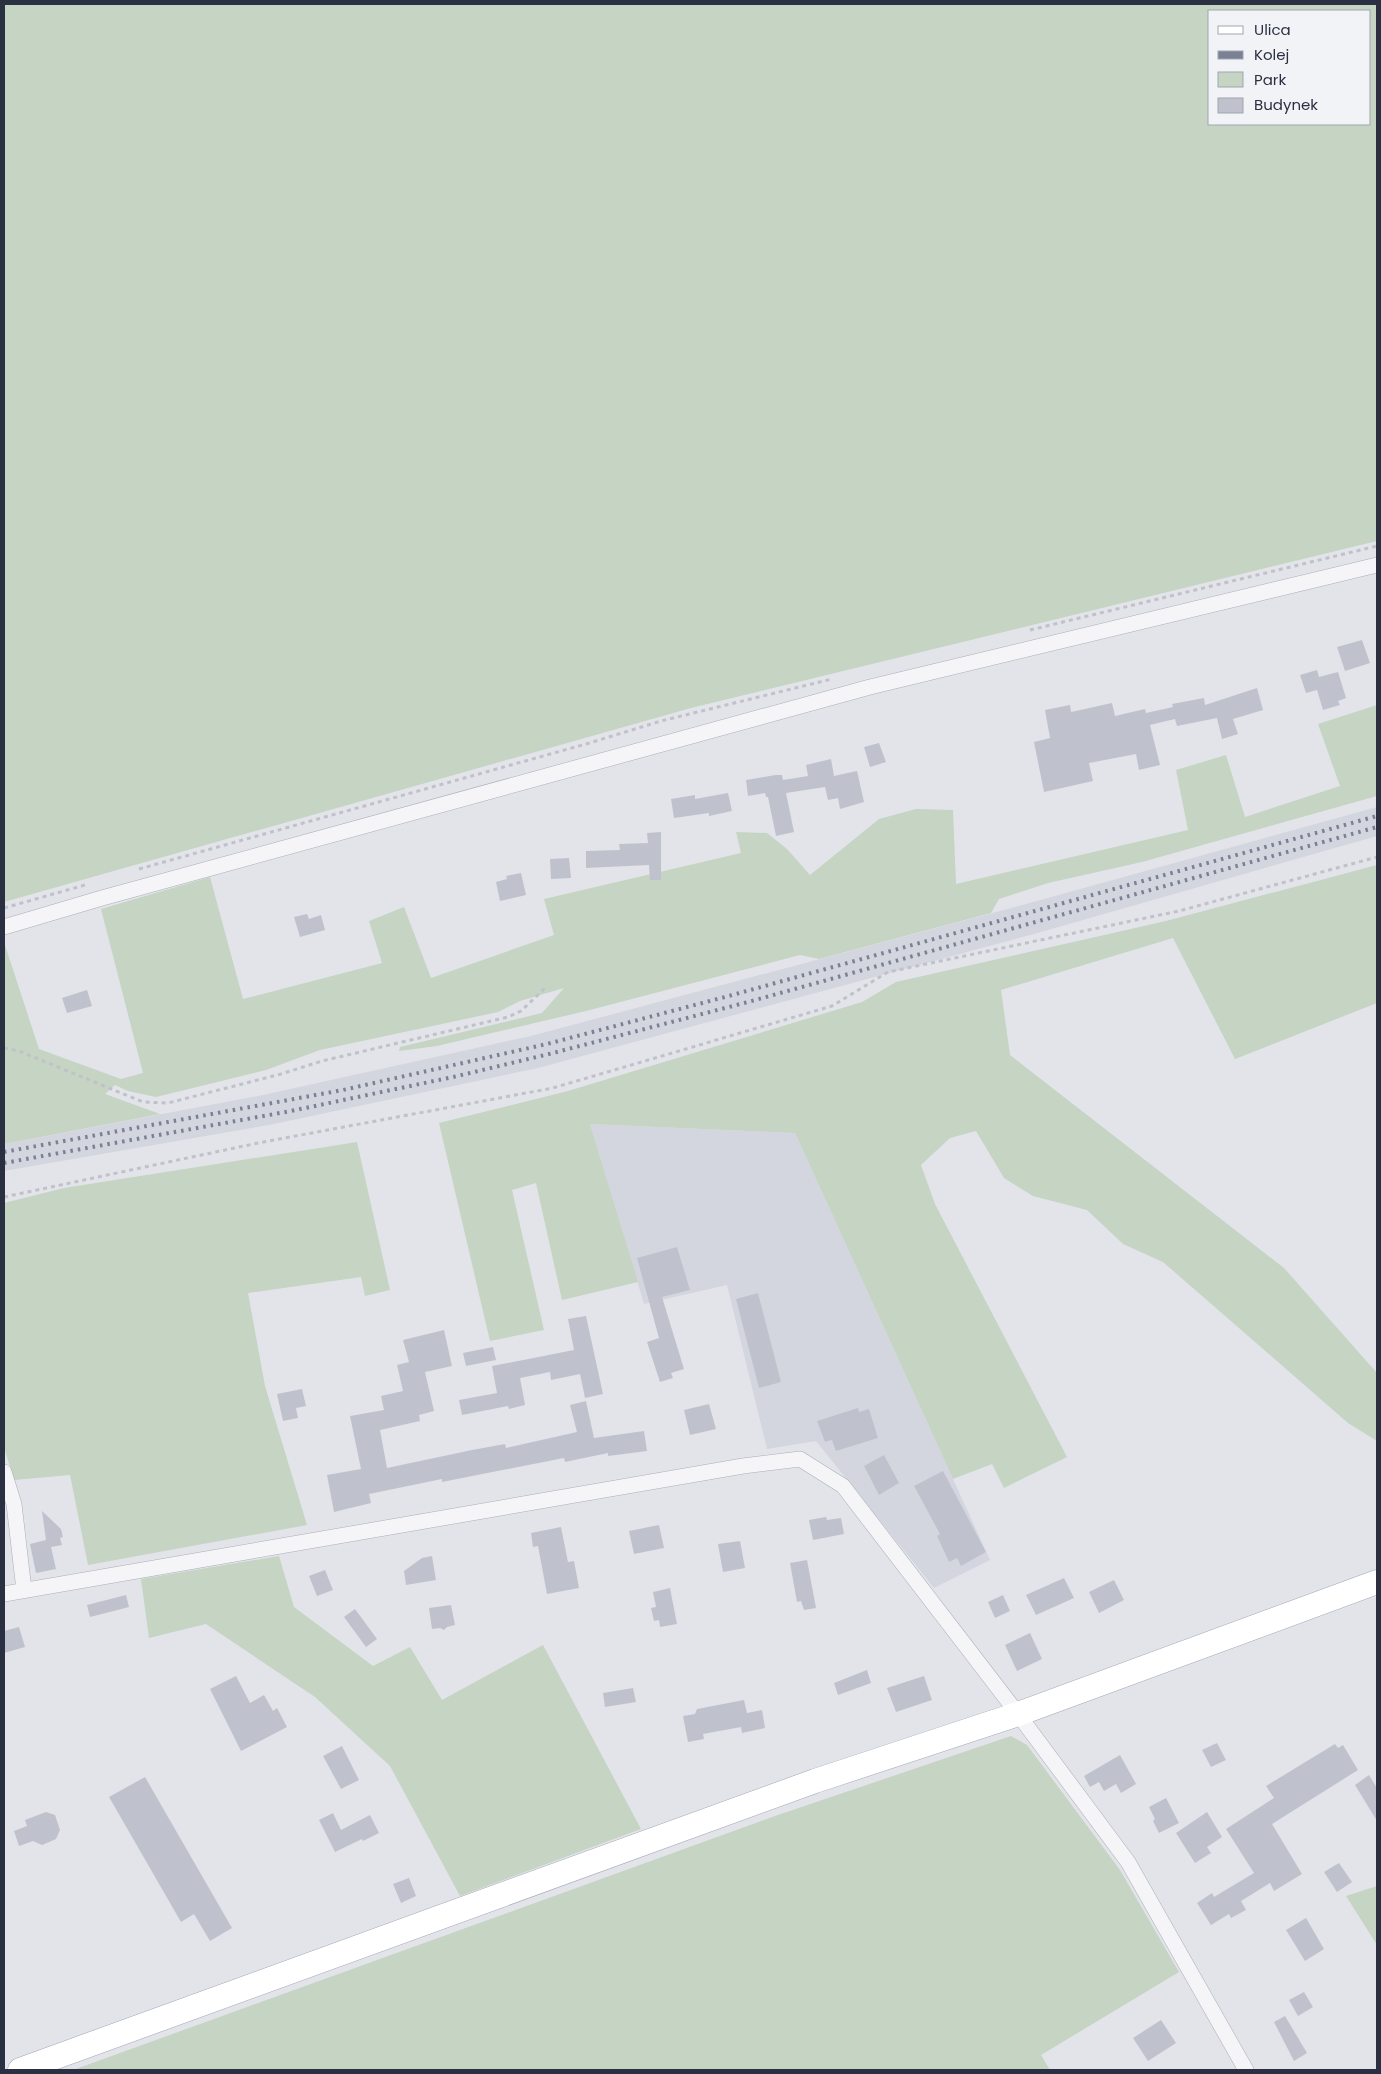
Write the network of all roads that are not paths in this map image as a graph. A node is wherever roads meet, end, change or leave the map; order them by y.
1 (1377, 565) edge
2 (4, 927) edge
3 (4, 1472) edge
4 (1377, 1582) edge
5 (24, 1590) junction
6 (4, 1594) edge
7 (1018, 1714) junction
8 (20, 2070) edge
9 (1246, 2070) edge

1 - 2 street
3 - 5 street
4 - 7 main road
5 - 6 street
5 - 7 street
7 - 8 main road
7 - 9 street

